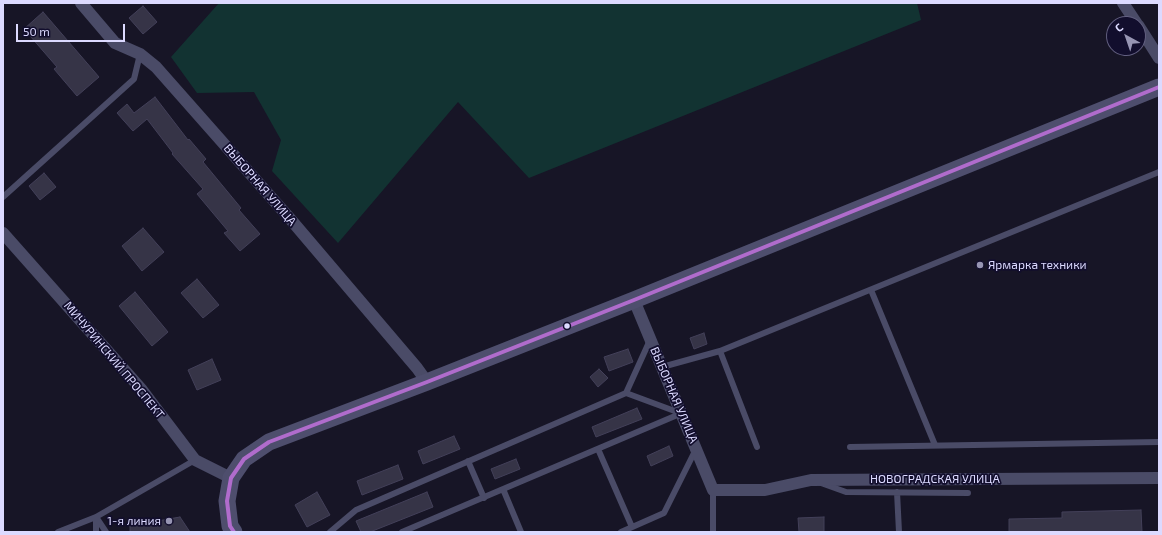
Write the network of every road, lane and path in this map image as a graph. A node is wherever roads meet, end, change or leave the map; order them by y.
1 (81, 3) edge
2 (1124, 3) edge
3 (1132, 16) edge
4 (1146, 38) edge
5 (140, 54) junction
6 (1159, 58) edge
7 (1159, 87) edge
8 (1159, 172) edge
9 (3, 197) edge
10 (3, 233) edge
11 (871, 290) junction
12 (634, 300) junction
13 (651, 338) junction
14 (720, 351) junction
15 (662, 367) junction
16 (427, 382) junction
17 (626, 393) junction
18 (682, 413) junction
19 (1159, 442) edge
20 (935, 445) junction
21 (757, 447) dead end
22 (850, 447) dead end
23 (598, 449) junction
24 (696, 449) junction
25 (195, 460) junction
26 (468, 461) junction
27 (231, 478) junction
28 (1159, 478) edge
29 (811, 480) junction
30 (503, 489) junction
31 (713, 490) junction
32 (897, 492) junction
33 (968, 492) dead end
34 (484, 498) junction
35 (96, 517) junction
36 (632, 527) junction
37 (58, 532) edge
38 (96, 532) edge
39 (106, 532) edge
40 (234, 532) edge
41 (330, 532) edge
42 (402, 532) edge
43 (521, 532) edge
44 (621, 532) edge
45 (713, 532) edge
46 (899, 532) edge

1 - 5 street, ВЫБОРНАЯ УЛИЦА
2 - 3 street
4 - 6 street
5 - 9 lane
5 - 16 street, ВЫБОРНАЯ УЛИЦА
7 - 12 street
8 - 11 lane
10 - 25 street, МИЧУРИНСКИЙ ПРОСПЕКТ
11 - 14 lane
11 - 20 lane
12 - 13 street, ВЫБОРНАЯ УЛИЦА
12 - 16 street
13 - 15 street, ВЫБОРНАЯ УЛИЦА
13 - 17 lane
14 - 15 lane
14 - 21 lane
15 - 18 street, ВЫБОРНАЯ УЛИЦА
16 - 27 street
17 - 18 lane
17 - 26 lane
18 - 23 lane
18 - 24 street, ВЫБОРНАЯ УЛИЦА
19 - 20 lane
20 - 22 lane
23 - 30 lane
23 - 36 lane
24 - 31 street, ВЫБОРНАЯ УЛИЦА
24 - 36 lane
25 - 27 street, МИЧУРИНСКИЙ ПРОСПЕКТ
25 - 35 lane
26 - 34 lane
26 - 41 lane
27 - 40 street
28 - 29 street, НОВОГРАДСКАЯ УЛИЦА
29 - 31 street, НОВОГРАДСКАЯ УЛИЦА
29 - 32 lane
30 - 34 lane
30 - 43 lane
31 - 45 lane
32 - 33 lane
32 - 46 lane
34 - 42 lane
35 - 37 lane
35 - 38 lane
35 - 39 lane
36 - 44 lane

